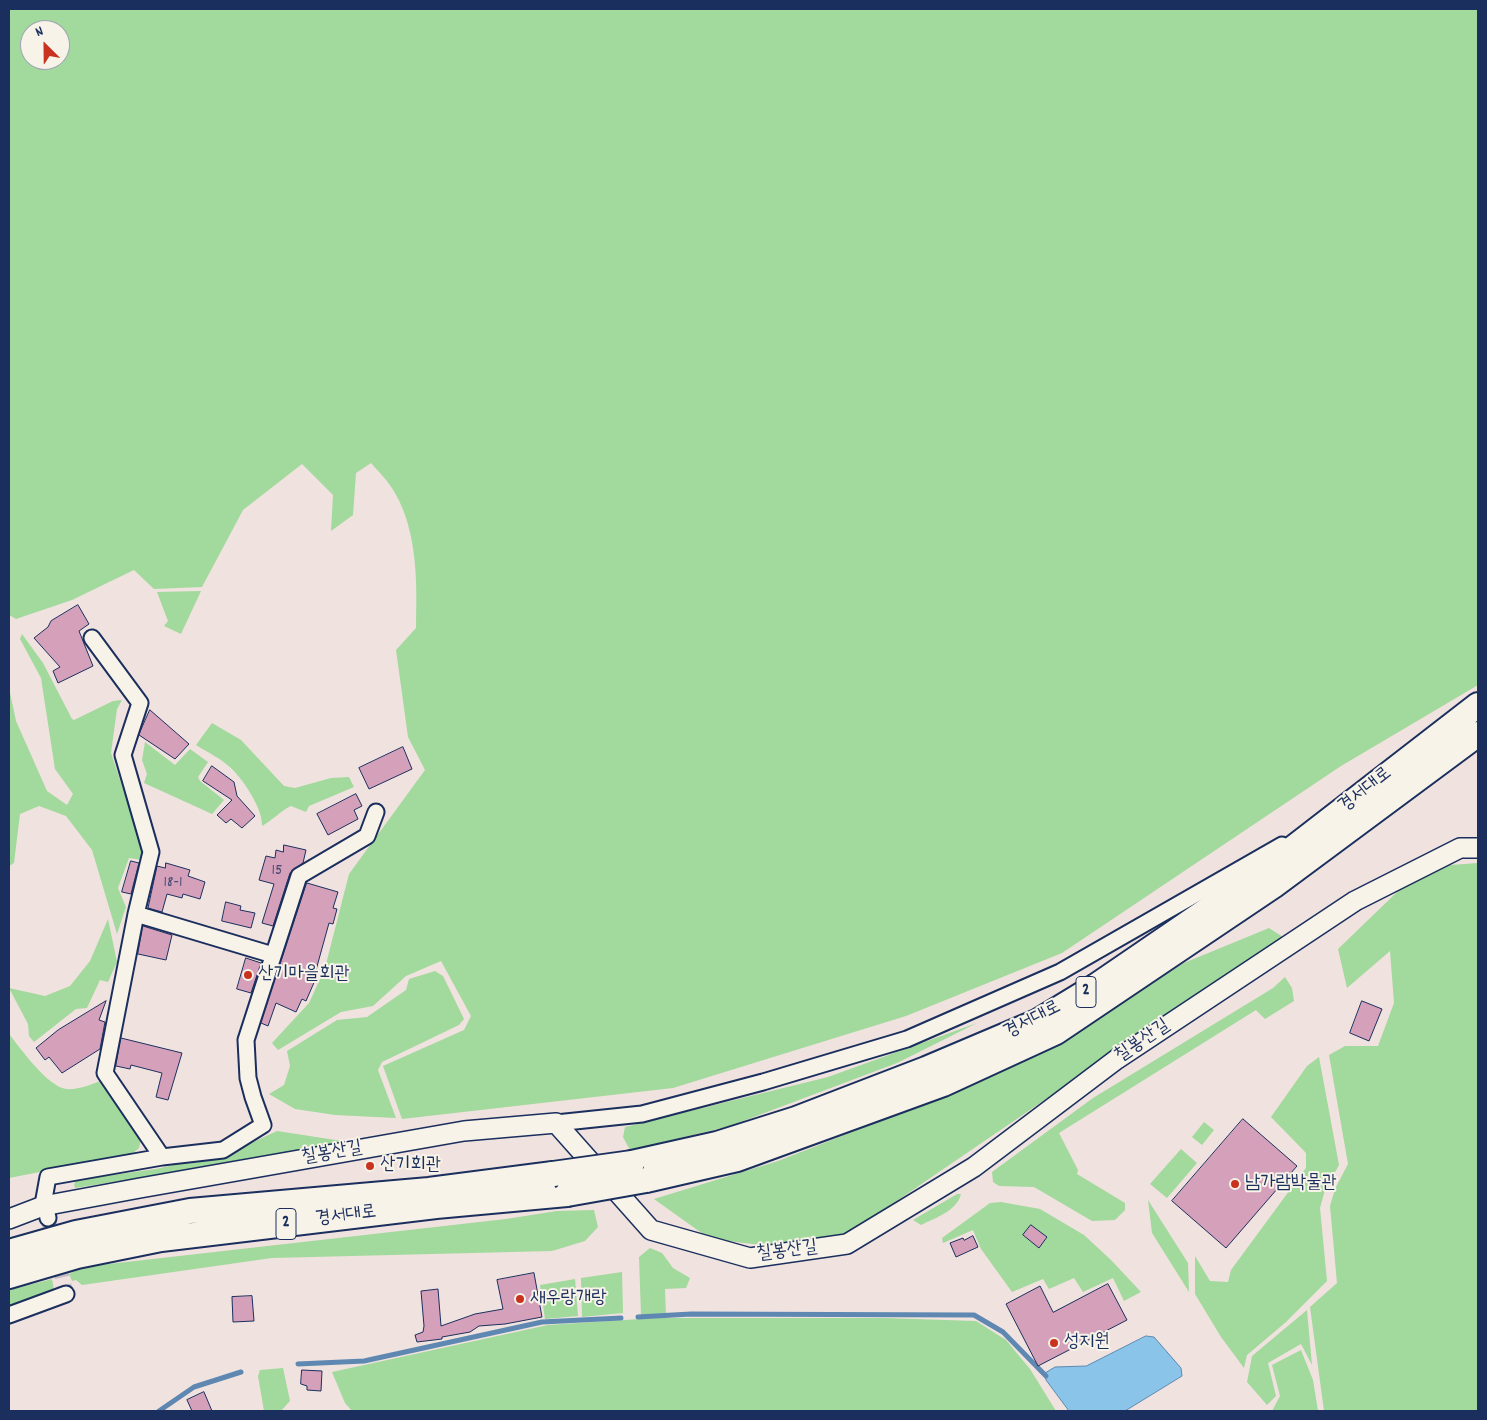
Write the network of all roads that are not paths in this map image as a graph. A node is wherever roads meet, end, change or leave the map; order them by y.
1 (92, 638) dead end
2 (1478, 705) edge
3 (1478, 734) edge
4 (376, 812) dead end
5 (1339, 812) junction
6 (1478, 848) edge
7 (136, 914) junction
8 (273, 955) junction
9 (556, 1123) junction
10 (162, 1156) junction
11 (639, 1172) junction
12 (46, 1212) junction
13 (9, 1219) edge
14 (9, 1252) edge
15 (9, 1276) edge
16 (66, 1294) dead end
17 (9, 1315) edge

1 - 7 street
2 - 5 main road, 경서대로 / 2
3 - 11 main road, 경서대로 / 2
4 - 8 street
5 - 9 street
5 - 11 main road, 경서대로 / 2
6 - 9 street, 칠봉산길
7 - 8 street
7 - 10 street
8 - 10 street
9 - 12 street, 칠봉산길
10 - 12 street
11 - 14 main road, 경서대로 / 2, bridge
11 - 15 main road, 경서대로 / 2, bridge
12 - 13 street, 칠봉산길
16 - 17 street

